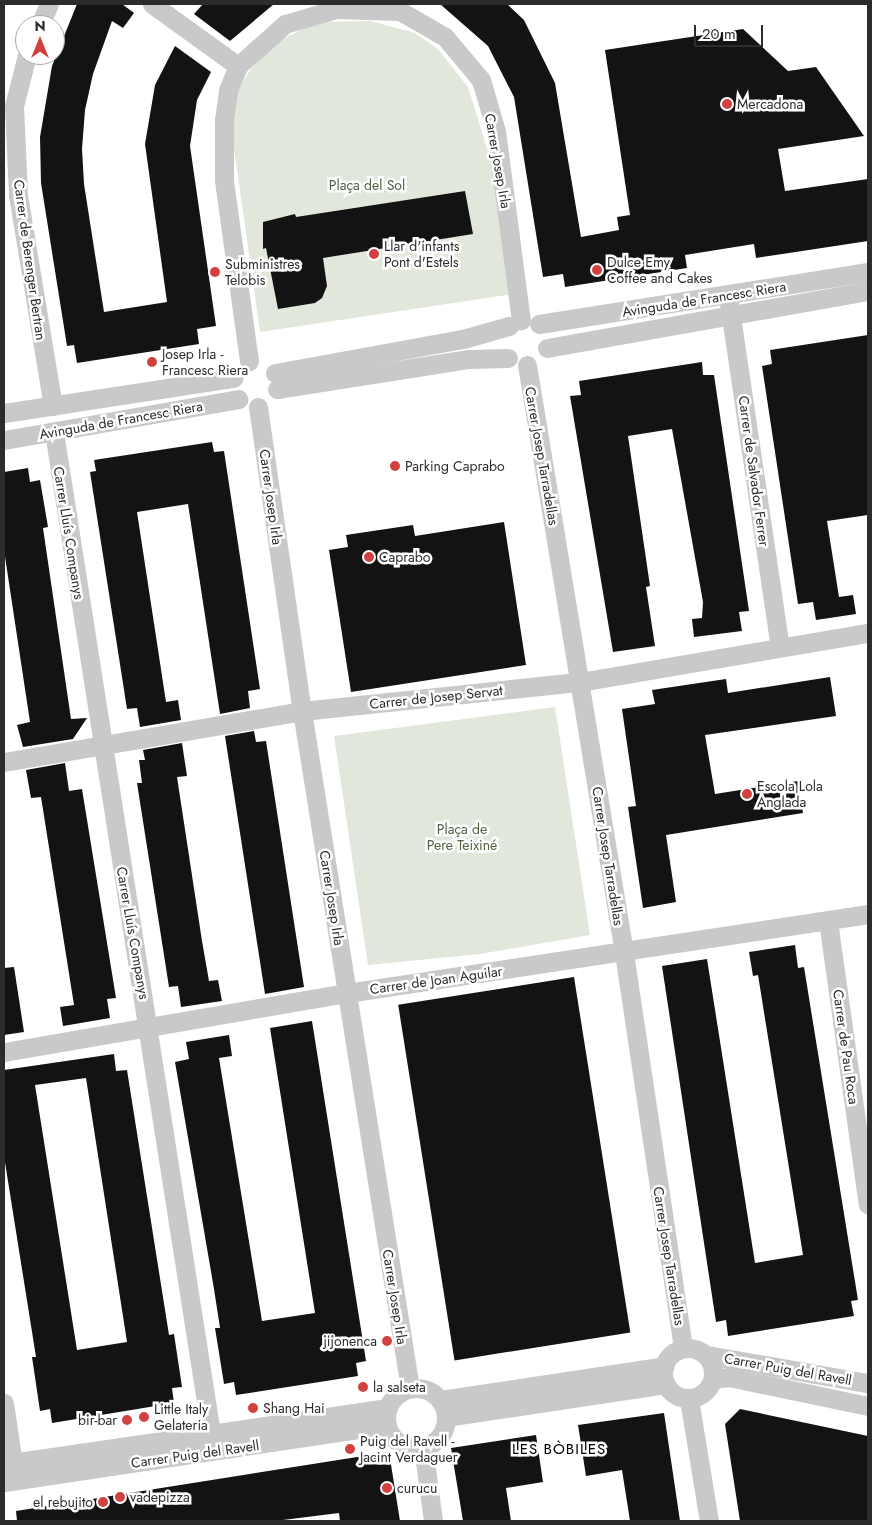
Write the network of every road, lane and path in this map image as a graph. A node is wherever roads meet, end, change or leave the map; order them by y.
1 (152, 4) edge
2 (24, 65) edge
3 (238, 66) junction
4 (868, 272) edge
5 (868, 291) edge
6 (729, 305) junction
7 (523, 323) junction
8 (547, 348) junction
9 (508, 358) junction
10 (249, 361) junction
11 (526, 365) junction
12 (233, 378) junction
13 (276, 381) junction
14 (238, 399) junction
15 (53, 406) junction
16 (258, 407) junction
17 (4, 413) edge
18 (54, 432) junction
19 (4, 440) edge
20 (868, 633) edge
21 (780, 647) junction
22 (580, 682) junction
23 (302, 711) junction
24 (101, 746) junction
25 (4, 762) edge
26 (868, 914) edge
27 (828, 920) junction
28 (624, 952) junction
29 (347, 993) junction
30 (150, 1028) junction
31 (4, 1052) edge
32 (868, 1204) edge
33 (683, 1348) junction
34 (707, 1355) junction
35 (665, 1375) junction
36 (713, 1379) junction
37 (868, 1383) edge
38 (410, 1388) junction
39 (689, 1399) junction
40 (4, 1403) edge
41 (868, 1406) edge
42 (443, 1408) junction
43 (387, 1416) junction
44 (211, 1433) junction
45 (423, 1447) junction
46 (8, 1463) edge
47 (4, 1482) edge
48 (433, 1521) edge
49 (709, 1521) edge

1 - 3 street
2 - 15 street, Carrer de Berenger Bertran
3 - 7 street, Carrer Josep Irla
3 - 10 street, Carrer Josep Irla
4 - 6 street, Avinguda de Francesc Riera
5 - 6 street, Avinguda de Francesc Riera
6 - 7 street, Avinguda de Francesc Riera
6 - 8 street, Avinguda de Francesc Riera
6 - 21 street, Carrer de Salvador Ferrer
7 - 8 street
7 - 9 street
7 - 13 street, Avinguda de Francesc Riera
8 - 11 street
9 - 11 street
9 - 13 street
10 - 12 street
10 - 13 street
11 - 22 street, Carrer Josep Tarradellas
12 - 14 street
12 - 15 street, Avinguda de Francesc Riera
13 - 16 street
14 - 16 street
14 - 18 street, Avinguda de Francesc Riera
15 - 17 street, Avinguda de Francesc Riera
16 - 23 street, Carrer Josep Irla
18 - 19 street, Avinguda de Francesc Riera
18 - 24 street, Carrer Lluís Companys
20 - 21 street, Carrer de Josep Servat
21 - 22 street, Carrer de Josep Servat
22 - 23 street, Carrer de Josep Servat
22 - 28 street, Carrer Josep Tarradellas
23 - 24 street, Carrer de Josep Servat
23 - 29 street, Carrer Josep Irla
24 - 25 street, Carrer de Josep Servat
24 - 30 street, Carrer Lluís Companys
26 - 27 street, Carrer de Joan Aguilar
27 - 28 street, Carrer de Joan Aguilar
27 - 32 street, Carrer de Pau Roca
28 - 29 street, Carrer de Joan Aguilar
28 - 33 street, Carrer Josep Tarradellas
29 - 30 street, Carrer de Joan Aguilar
29 - 38 street, Carrer Josep Irla
30 - 31 street, Carrer de Joan Aguilar
30 - 44 street, Carrer Lluís Companys
33 - 34 street
33 - 35 street
34 - 36 street
34 - 37 street, Carrer Puig del Ravell
35 - 39 street
35 - 42 street
36 - 39 street
36 - 41 street, Carrer Puig del Ravell
38 - 42 street
38 - 43 street
39 - 49 street
40 - 46 street
42 - 45 street
43 - 44 street, Carrer Puig del Ravell
43 - 45 street
43 - 47 street, Carrer Puig del Ravell
44 - 46 street, Carrer Puig del Ravell
45 - 48 street

